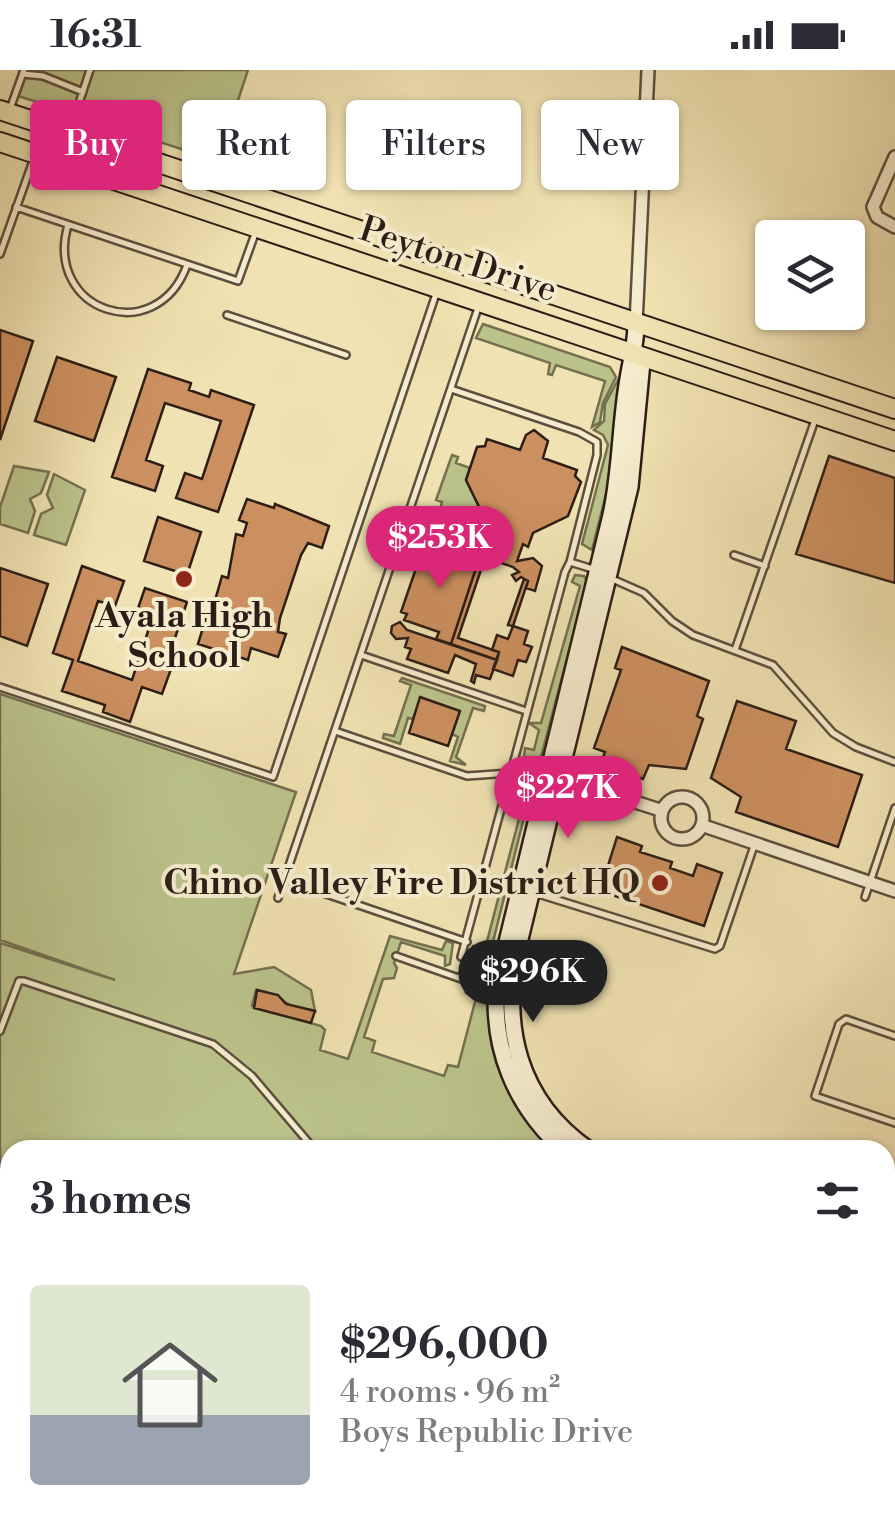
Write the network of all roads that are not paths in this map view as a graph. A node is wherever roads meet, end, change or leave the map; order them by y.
1 (90, 70) edge
2 (648, 70) edge
3 (23, 72) edge
4 (83, 92) junction
5 (80, 100) edge
6 (4, 111) edge
7 (30, 120) edge
8 (0, 142) edge
9 (30, 151) edge
10 (895, 157) edge
11 (30, 167) edge
12 (182, 180) edge
13 (145, 190) edge
14 (238, 190) edge
15 (175, 200) junction
16 (16, 207) junction
17 (68, 224) junction
18 (895, 227) edge
19 (257, 228) junction
20 (0, 254) edge
21 (187, 265) junction
22 (438, 288) junction
23 (480, 302) junction
24 (227, 316) dead end
25 (636, 324) junction
26 (636, 354) junction
27 (346, 355) dead end
28 (450, 389) junction
29 (895, 408) edge
30 (818, 414) junction
31 (895, 441) edge
32 (734, 555) dead end
33 (570, 562) junction
34 (765, 566) junction
35 (604, 574) junction
36 (735, 650) junction
37 (360, 655) junction
38 (0, 687) edge
39 (526, 711) junction
40 (335, 731) junction
41 (895, 762) edge
42 (512, 773) junction
43 (554, 776) junction
44 (660, 810) junction
45 (894, 811) edge
46 (704, 826) junction
47 (755, 843) junction
48 (284, 880) junction
49 (870, 883) junction
50 (525, 890) junction
51 (895, 892) edge
52 (865, 897) dead end
53 (278, 898) dead end
54 (466, 942) junction
55 (396, 956) dead end
56 (461, 957) dead end
57 (496, 983) junction
58 (0, 1031) edge
59 (895, 1036) edge
60 (895, 1123) edge
61 (306, 1140) edge
62 (555, 1140) edge
63 (577, 1140) edge

1 - 4 lane
2 - 25 street
3 - 4 lane
3 - 6 lane
4 - 5 lane
6 - 7 main road, Peyton Drive
8 - 9 main road, Peyton Drive
10 - 18 street
11 - 16 lane
12 - 15 main road
13 - 15 main road, Peyton Drive
14 - 25 main road, Peyton Drive
15 - 19 main road, Peyton Drive
16 - 17 lane
16 - 20 lane
17 - 21 lane
17 - 21 lane
19 - 21 lane
19 - 22 main road, Peyton Drive
22 - 23 main road, Peyton Drive
22 - 38 lane
23 - 26 main road, Peyton Drive
23 - 28 lane
24 - 27 lane
25 - 26 main road
25 - 29 main road, Peyton Drive
26 - 30 main road, Peyton Drive
26 - 35 main road
28 - 33 lane
28 - 37 lane
30 - 31 main road, Peyton Drive
30 - 34 lane
32 - 34 lane
33 - 35 lane
33 - 39 lane
34 - 36 lane
35 - 36 lane
35 - 43 main road
36 - 41 lane
37 - 39 lane
37 - 40 lane
39 - 42 lane
40 - 42 lane
40 - 48 lane
42 - 43 lane
42 - 43 lane
42 - 54 lane
43 - 44 street
43 - 50 main road
44 - 46 street
44 - 46 street
45 - 49 lane
46 - 47 street
47 - 49 street
47 - 50 lane
48 - 53 lane
48 - 54 lane
49 - 51 street
49 - 52 lane
50 - 57 main road
50 - 63 main road
54 - 56 lane
55 - 57 lane
57 - 62 main road
58 - 61 lane
59 - 60 lane

